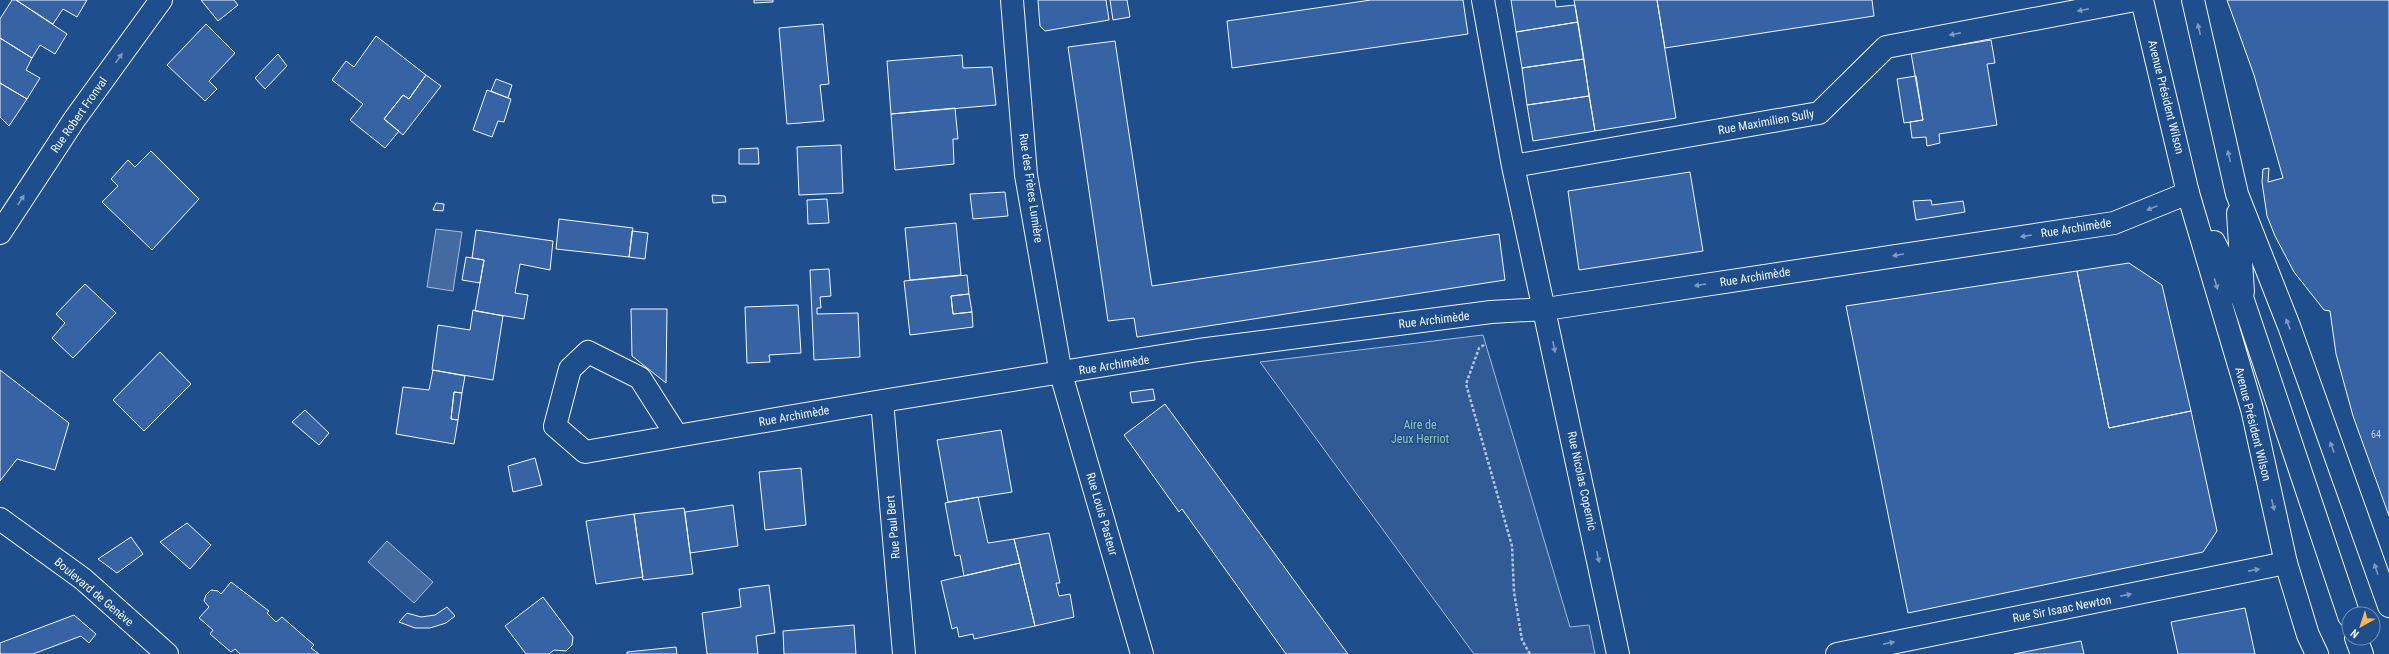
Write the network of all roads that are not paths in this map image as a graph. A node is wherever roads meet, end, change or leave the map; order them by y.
1 (161, 0) edge
2 (1012, 0) edge
3 (1483, 0) edge
4 (2135, 0) edge
5 (2142, 0) edge
6 (2193, 0) edge
7 (1513, 166) junction
8 (2188, 193) junction
9 (2237, 194) junction
10 (0, 233) edge
11 (2243, 300) junction
12 (1546, 309) junction
13 (1061, 374) junction
14 (882, 401) junction
15 (677, 436) junction
16 (0, 519) edge
17 (2286, 563) junction
18 (2346, 606) edge
19 (2389, 606) edge
20 (2313, 648) edge
21 (167, 654) edge
22 (904, 654) edge
23 (1141, 654) edge
24 (1618, 654) edge
25 (1837, 654) edge

10 -> 1 street, Rue Robert Fronval
2 - 13 street, Rue des Frères Lumière
3 - 7 street
4 -> 7 street, Rue Maximilien Sully
5 - 8 street, Avenue Président Wilson
9 -> 6 street, Avenue Président Wilson
7 - 12 street
8 - 11 street, Avenue Président Wilson
8 -> 12 street, Rue Archimède
8 -> 17 street, Avenue Président Wilson
9 - 11 street, Avenue Président Wilson
19 -> 9 street, Avenue Président Wilson
11 - 18 street, Avenue Président Wilson
12 - 13 street, Rue Archimède
12 -> 24 street, Rue Nicolas Copernic
13 - 14 street, Rue Archimède
13 - 23 street, Rue Louis Pasteur
14 - 15 street, Rue Archimède
14 - 22 street, Rue Paul Bert
15 - 15 street, Rue Archimède
16 - 21 street, Boulevard de Genève
17 - 20 street, Avenue Président Wilson
25 -> 17 street, Rue Sir Isaac Newton

